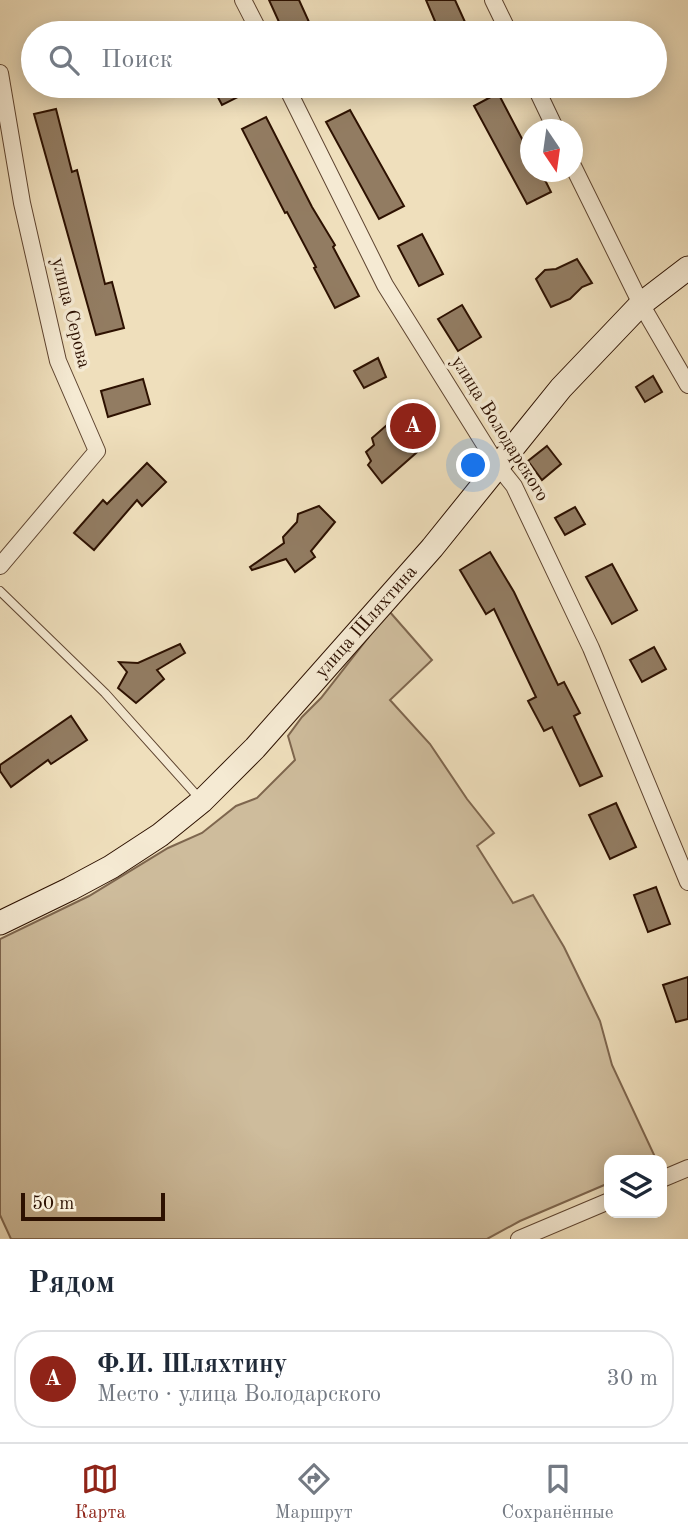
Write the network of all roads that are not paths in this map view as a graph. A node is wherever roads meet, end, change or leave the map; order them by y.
1 (243, 0) edge
2 (493, 0) edge
3 (254, 21) edge
4 (503, 21) edge
5 (0, 73) edge
6 (292, 98) edge
7 (541, 98) edge
8 (551, 119) edge
9 (581, 182) edge
10 (688, 268) edge
11 (641, 304) junction
12 (688, 385) edge
13 (498, 466) junction
14 (0, 566) edge
15 (0, 591) edge
16 (202, 801) junction
17 (688, 883) edge
18 (0, 923) edge
19 (688, 1168) edge
20 (667, 1177) edge
21 (604, 1203) edge
22 (519, 1239) edge

1 - 3 street
2 - 4 street
5 - 14 street, улица Серова
6 - 13 street, улица Володарского
7 - 8 street
9 - 11 street
10 - 11 main road, улица Шляхтина
11 - 12 street
11 - 13 main road, улица Шляхтина
13 - 16 main road, улица Шляхтина
13 - 17 street, улица Володарского
15 - 16 lane
16 - 18 main road, улица Шляхтина
19 - 20 street
21 - 22 street

